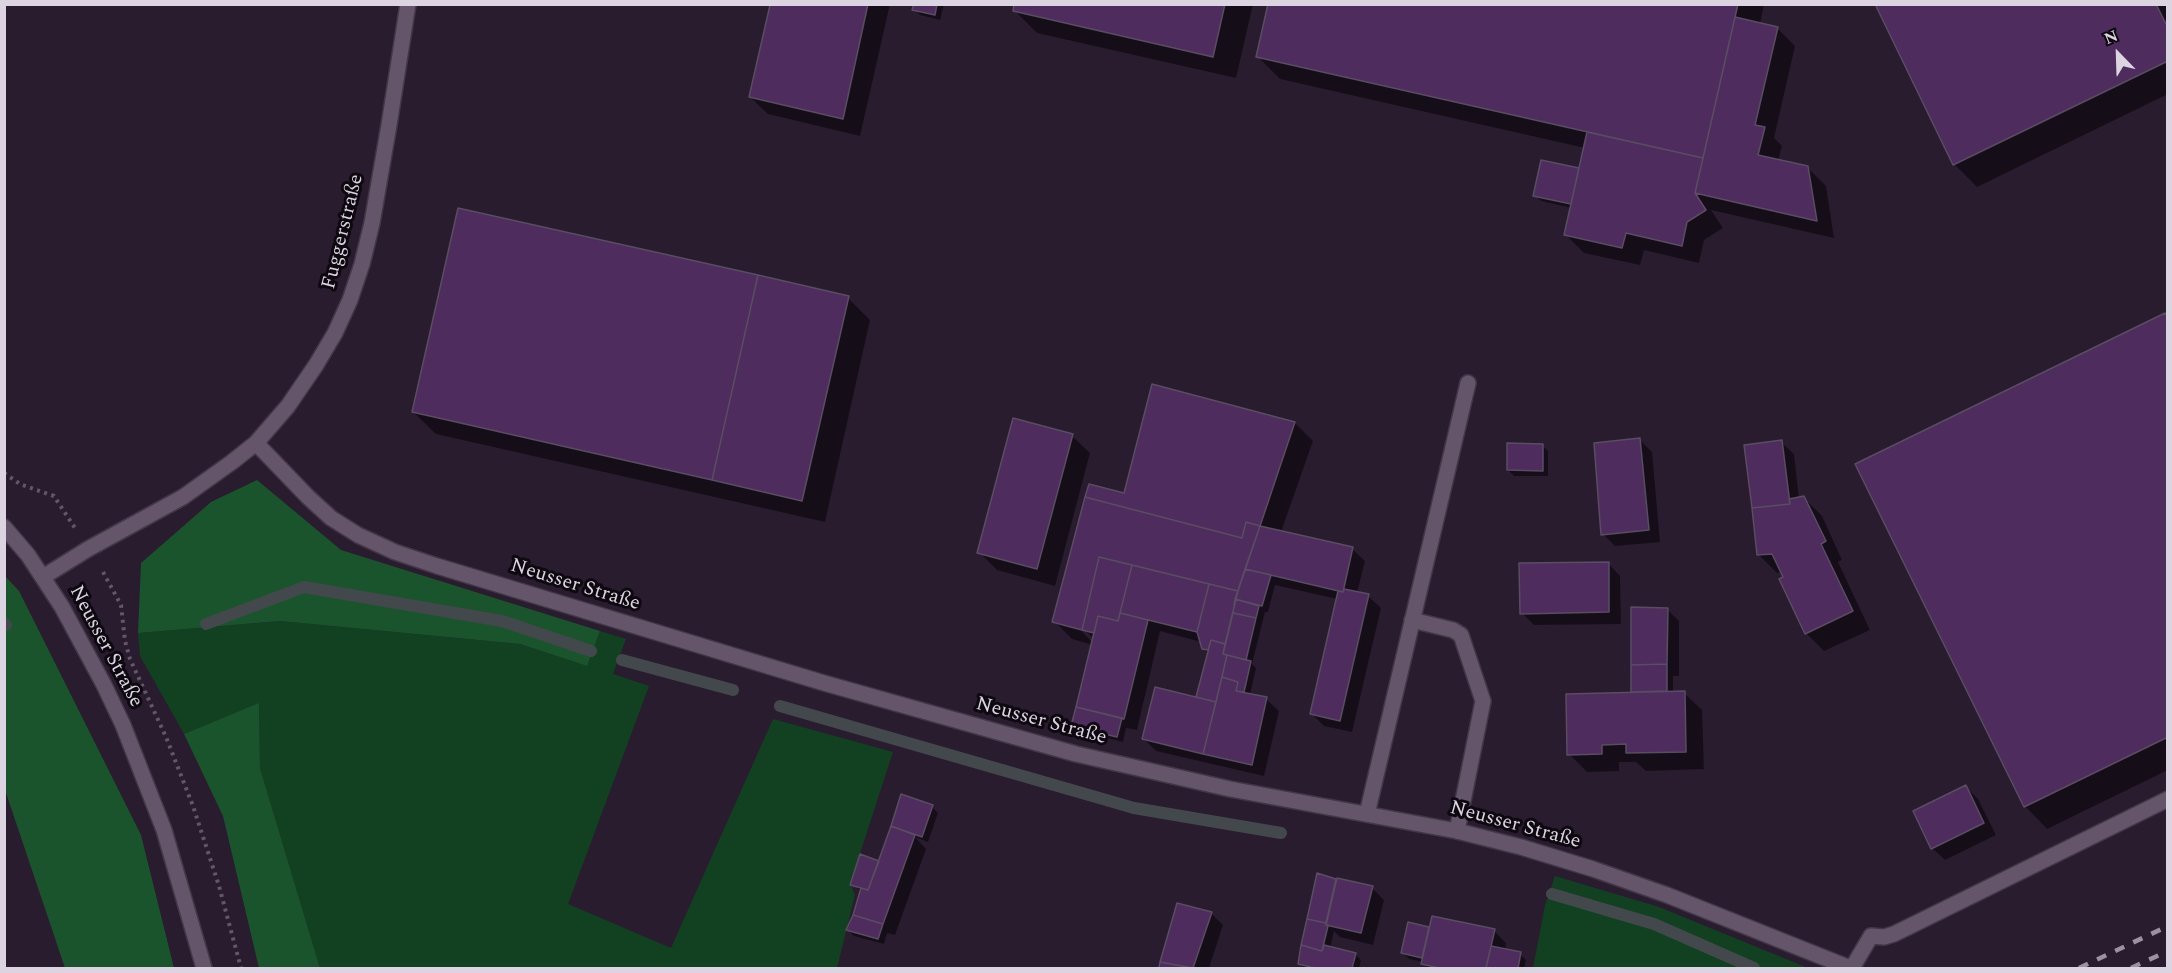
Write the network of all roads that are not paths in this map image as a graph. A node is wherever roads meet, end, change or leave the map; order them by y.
1 (408, 4) edge
2 (1468, 383) dead end
3 (256, 443) junction
4 (4, 527) edge
5 (43, 577) junction
6 (1412, 620) junction
7 (2168, 799) edge
8 (1367, 814) junction
9 (1457, 831) junction
10 (204, 969) edge
11 (1851, 969) edge

1 - 3 street, Fuggerstraße
2 - 6 street
3 - 5 street, Fuggerstraße
3 - 8 street, Neusser Straße
4 - 5 street, Neusser Straße
5 - 10 street, Neusser Straße
6 - 8 street
6 - 9 street
7 - 11 street
8 - 9 street, Neusser Straße
9 - 11 street, Neusser Straße

